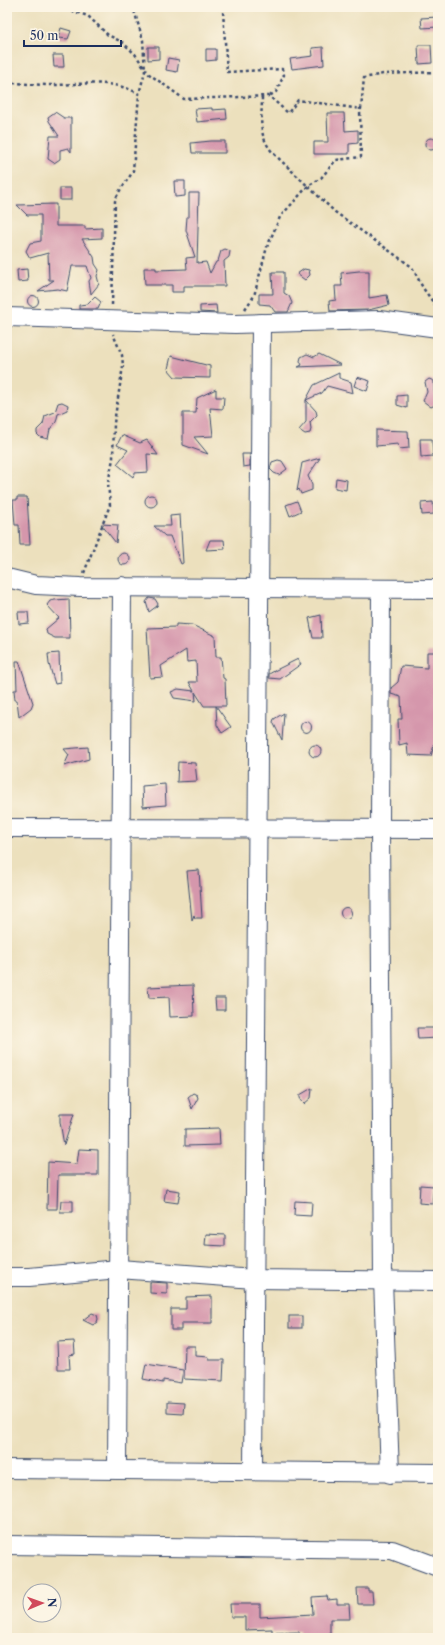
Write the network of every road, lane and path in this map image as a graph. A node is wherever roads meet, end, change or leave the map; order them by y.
1 (60, 7) edge
2 (133, 7) edge
3 (226, 7) edge
4 (145, 70) junction
5 (438, 72) edge
6 (7, 83) edge
7 (139, 94) junction
8 (269, 96) junction
9 (262, 97) junction
10 (360, 108) junction
11 (308, 186) junction
12 (438, 309) edge
13 (7, 317) edge
14 (110, 320) junction
15 (261, 323) junction
16 (235, 324) junction
17 (438, 328) edge
18 (7, 578) edge
19 (122, 586) junction
20 (80, 587) junction
21 (260, 588) junction
22 (382, 589) junction
23 (438, 589) edge
24 (7, 828) edge
25 (122, 828) junction
26 (258, 829) junction
27 (380, 829) junction
28 (438, 829) edge
29 (120, 1269) junction
30 (7, 1277) edge
31 (254, 1279) junction
32 (383, 1280) junction
33 (438, 1281) edge
34 (7, 1469) edge
35 (117, 1470) junction
36 (253, 1471) junction
37 (438, 1473) edge
38 (390, 1474) junction
39 (7, 1544) edge
40 (438, 1567) edge

1 - 4 path
2 - 4 path
3 - 8 path
4 - 7 path
4 - 9 path
5 - 10 path
6 - 7 path
7 - 14 path
8 - 9 path
8 - 10 path
9 - 11 path
10 - 11 path
11 - 12 path
11 - 16 path
13 - 14 street
14 - 16 street
14 - 20 path
15 - 16 street
15 - 17 street
15 - 21 street
18 - 20 street
19 - 20 street
19 - 21 street
19 - 25 street
21 - 22 street
21 - 26 street
22 - 23 street
22 - 27 street
24 - 25 street
25 - 26 street
25 - 29 street
26 - 27 street
26 - 31 street
27 - 28 street
27 - 32 street
29 - 30 street
29 - 31 street
29 - 35 street
31 - 32 street
31 - 36 street
32 - 33 street
32 - 38 street
34 - 35 street
35 - 36 street
36 - 38 street
37 - 38 street
39 - 40 street

